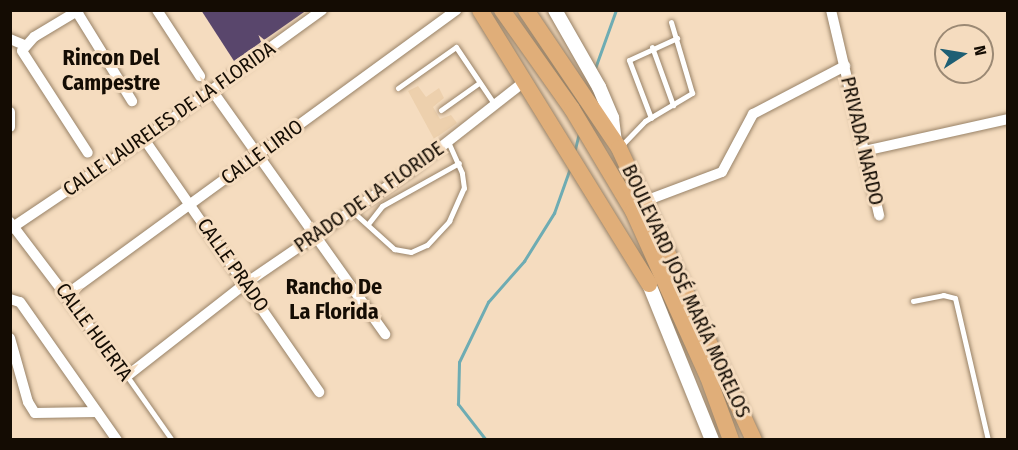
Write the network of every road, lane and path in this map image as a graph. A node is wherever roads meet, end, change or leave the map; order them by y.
1 (157, 10) edge
2 (322, 10) edge
3 (457, 10) edge
4 (480, 10) edge
5 (502, 10) edge
6 (526, 10) edge
7 (534, 10) edge
8 (555, 10) edge
9 (831, 10) edge
10 (78, 11) edge
11 (671, 22) dead end
12 (541, 30) junction
13 (676, 38) junction
14 (10, 39) edge
15 (24, 45) junction
16 (652, 47) junction
17 (10, 51) edge
18 (24, 57) junction
19 (845, 66) junction
20 (200, 76) dead end
21 (525, 81) junction
22 (479, 83) junction
23 (398, 88) dead end
24 (211, 89) junction
25 (132, 101) dead end
26 (495, 105) junction
27 (673, 105) junction
28 (441, 110) dead end
29 (10, 112) edge
30 (651, 118) junction
31 (1008, 119) edge
32 (10, 127) edge
33 (144, 140) junction
34 (448, 142) junction
35 (617, 146) junction
36 (864, 151) junction
37 (88, 153) dead end
38 (258, 154) junction
39 (459, 164) junction
40 (645, 201) junction
41 (191, 205) junction
42 (352, 210) junction
43 (879, 215) dead end
44 (639, 222) junction
45 (368, 224) junction
46 (12, 226) edge
47 (316, 235) junction
48 (246, 283) junction
49 (649, 284) junction
50 (67, 294) junction
51 (10, 299) edge
52 (913, 301) dead end
53 (385, 334) dead end
54 (10, 338) edge
55 (127, 376) junction
56 (319, 392) dead end
57 (97, 412) junction
58 (117, 440) edge
59 (172, 440) edge
60 (712, 440) edge
61 (731, 440) edge
62 (754, 440) edge
63 (988, 440) edge

1 - 20 street
2 - 24 street, CALLE LAURELES DE LA FLORIDA
3 - 38 street, CALLE LIRIO
4 - 21 main road
5 - 44 main road, BOULEVARD JOSÉ MARÍA MORELOS
6 - 12 main road, BOULEVARD JOSÉ MARÍA MORELOS
7 - 12 main road
8 - 35 street, BOULEVARD JOSÉ MARÍA MORELOS
9 - 19 street, PRIVADA NARDO
10 - 15 street
10 - 25 street
11 - 13 lane
12 - 35 main road, BOULEVARD JOSÉ MARÍA MORELOS
13 - 16 lane
13 - 27 lane
14 - 15 street
15 - 18 street
16 - 27 lane
16 - 30 lane
17 - 18 street
18 - 37 street
19 - 36 street, PRIVADA NARDO
19 - 40 street
21 - 26 street, PRADO DE LA FLORIDE
21 - 49 main road
22 - 23 lane
22 - 26 lane
22 - 28 lane
24 - 33 street, CALLE LAURELES DE LA FLORIDA
24 - 38 street
26 - 34 street, PRADO DE LA FLORIDE
27 - 30 lane
29 - 32 street
30 - 35 lane
31 - 36 street
33 - 41 street, CALLE PRADO
33 - 46 street, CALLE LAURELES DE LA FLORIDA
34 - 39 lane
34 - 42 street, PRADO DE LA FLORIDE
35 - 40 main road, BOULEVARD JOSÉ MARÍA MORELOS
36 - 43 street, PRIVADA NARDO
38 - 41 street, CALLE LIRIO
38 - 47 street
39 - 45 lane
39 - 45 lane
40 - 62 main road, BOULEVARD JOSÉ MARÍA MORELOS
41 - 48 street, CALLE PRADO
41 - 50 street, CALLE LIRIO
42 - 45 lane
42 - 47 street, PRADO DE LA FLORIDE
44 - 49 main road
44 - 61 main road, BOULEVARD JOSÉ MARÍA MORELOS
46 - 50 street, CALLE HUERTA
47 - 48 street, PRADO DE LA FLORIDE
47 - 53 street
48 - 55 street, PRADO DE LA FLORIDE
48 - 56 street, CALLE PRADO
49 - 60 street, BOULEVARD JOSÉ MARÍA MORELOS
50 - 55 street, CALLE HUERTA
51 - 57 street
52 - 63 lane
54 - 57 street
55 - 59 lane, CALLE HUERTA
57 - 58 street

